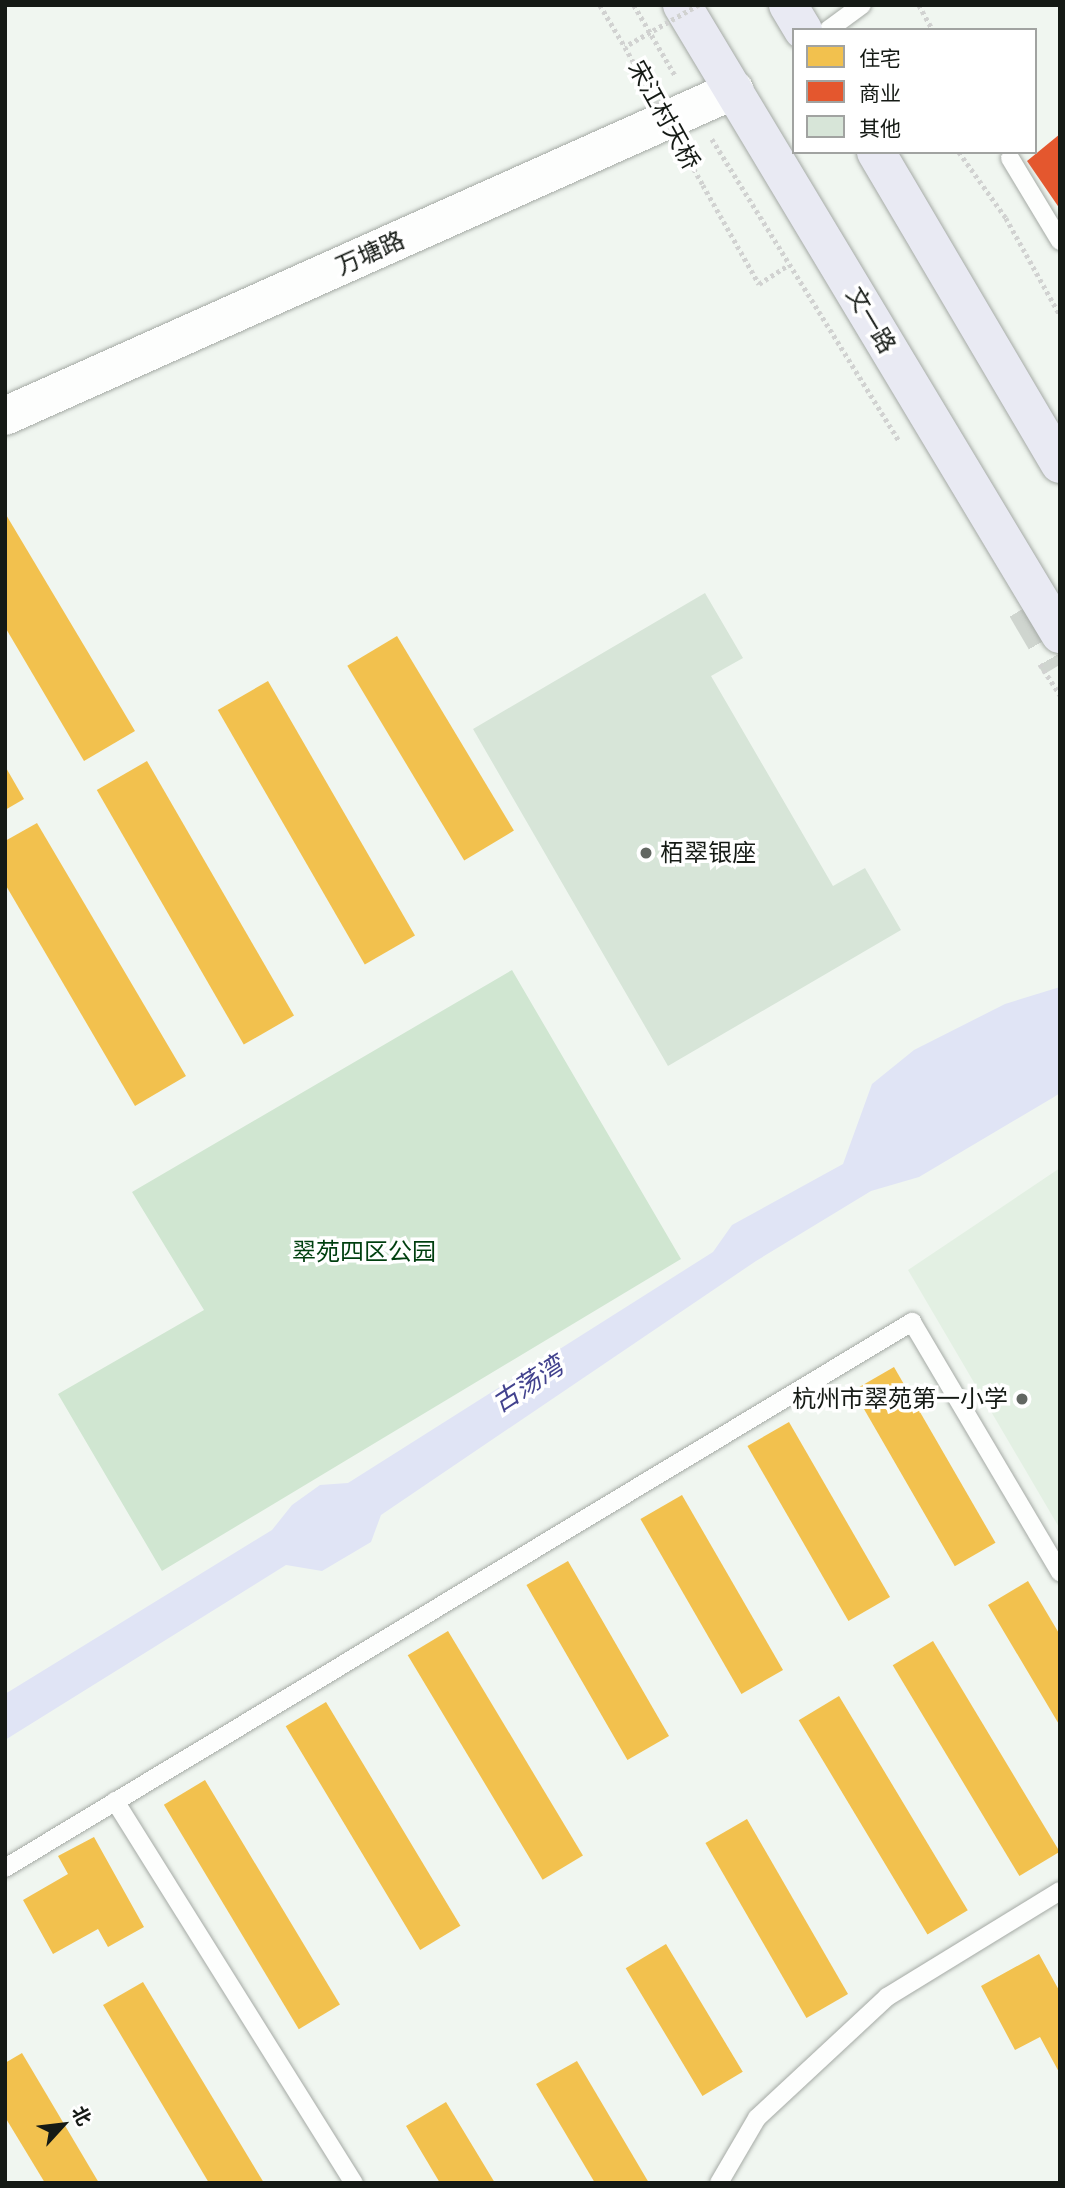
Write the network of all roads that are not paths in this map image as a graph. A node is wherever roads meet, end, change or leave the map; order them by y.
1 (682, 5) edge
2 (788, 5) edge
3 (862, 5) edge
4 (802, 28) edge
5 (831, 28) edge
6 (734, 90) junction
7 (877, 154) edge
8 (1010, 158) dead end
9 (1060, 241) edge
10 (5, 416) edge
11 (1060, 464) edge
12 (1049, 647) edge
13 (1060, 1572) edge
14 (115, 1801) junction
15 (5, 1868) edge
16 (1060, 1891) edge
17 (354, 2183) edge
18 (719, 2183) edge

1 - 6 main road, 文一路
2 - 4 main road
3 - 5 lane
6 - 10 street, 万塘路
6 - 12 main road, 文一路
7 - 11 main road
8 - 9 lane
13 - 14 lane
14 - 15 lane
14 - 17 lane
16 - 18 lane

